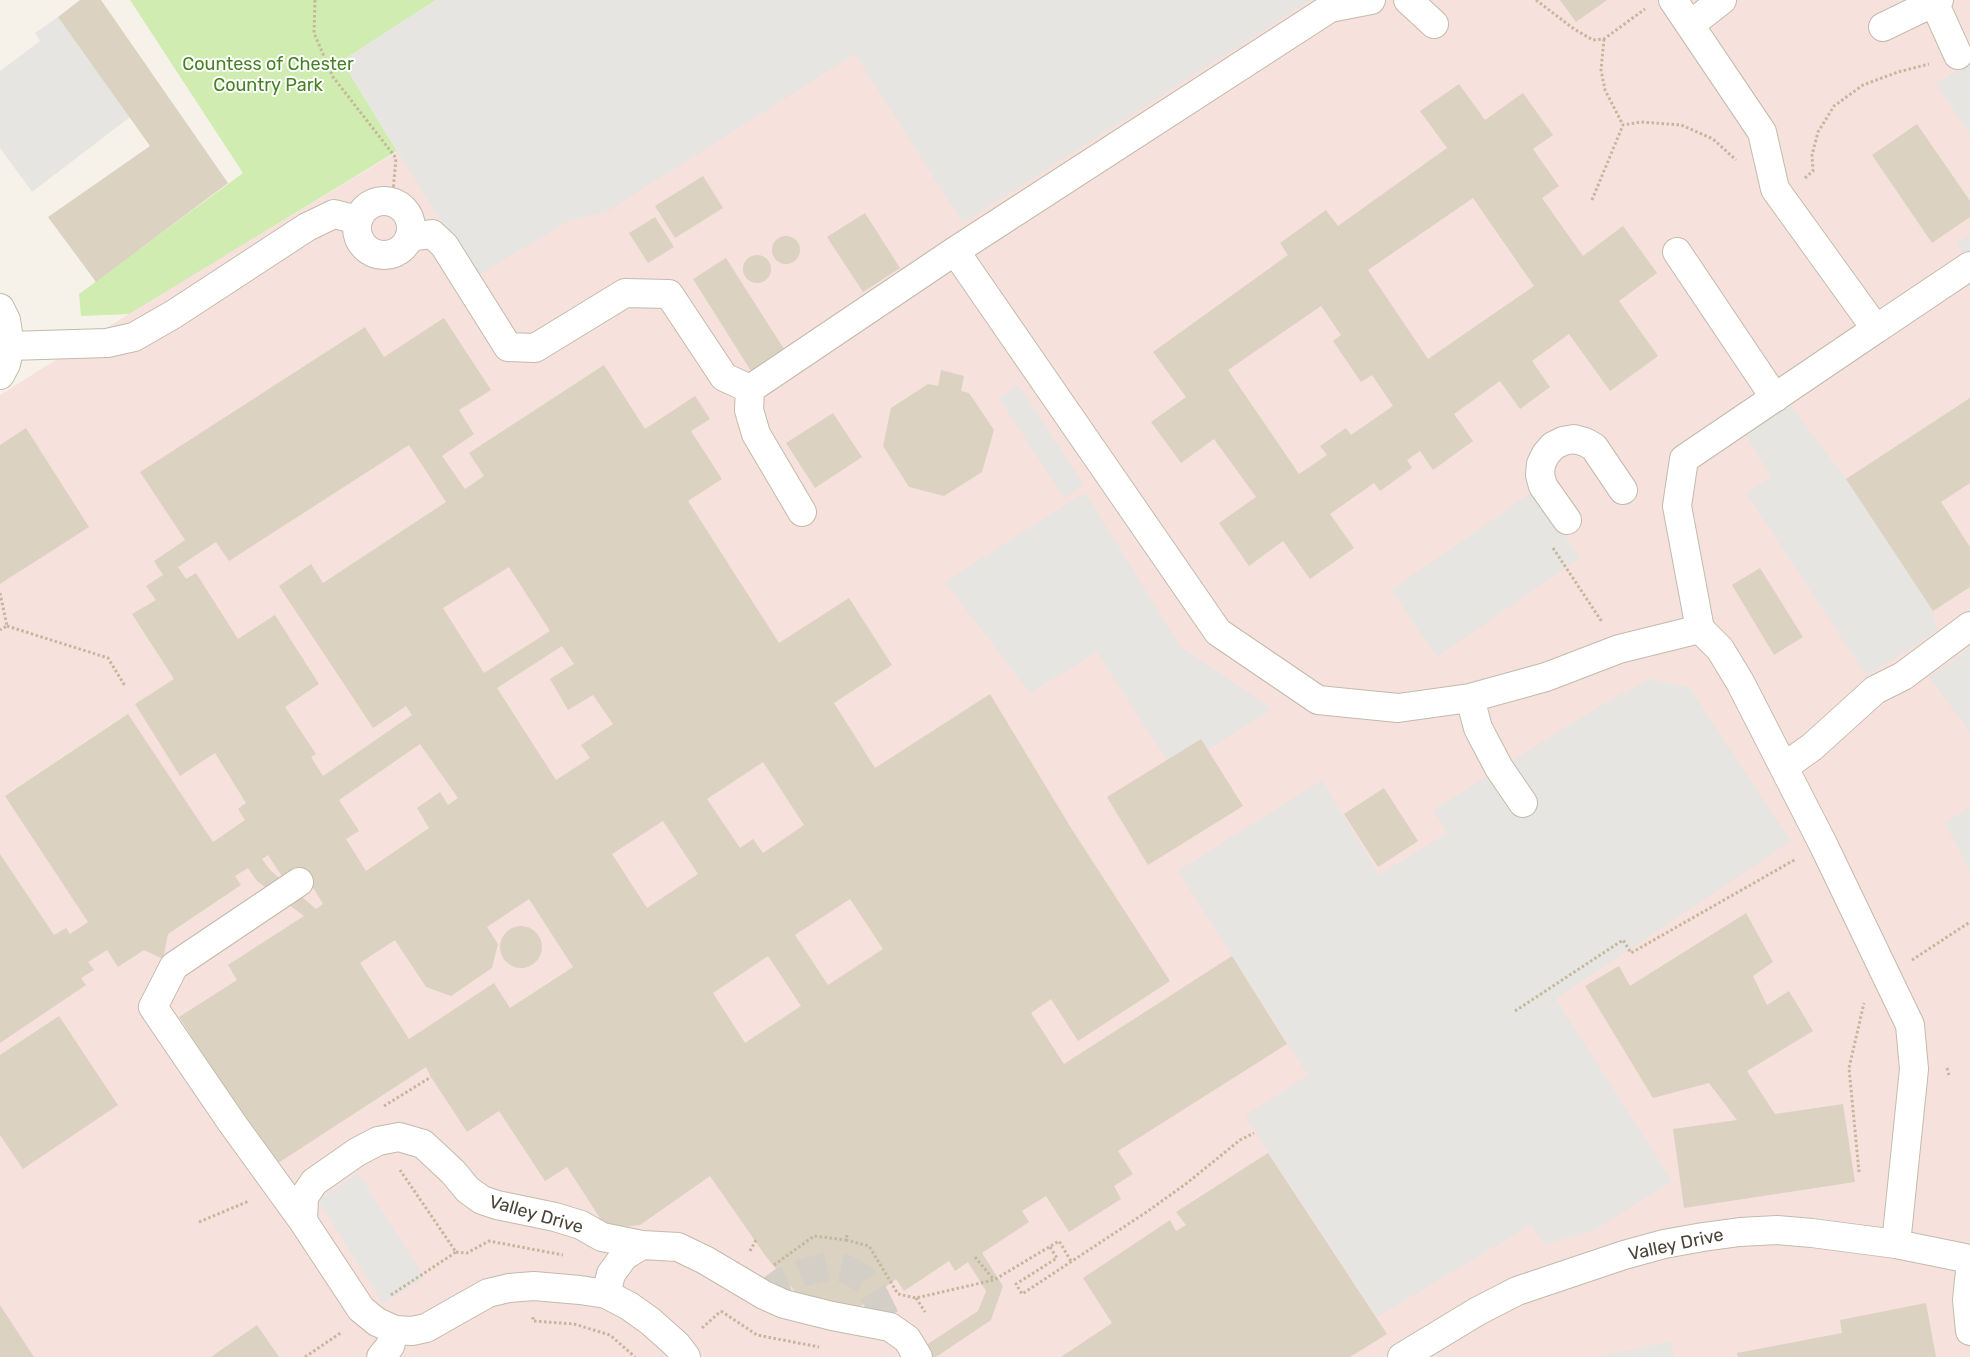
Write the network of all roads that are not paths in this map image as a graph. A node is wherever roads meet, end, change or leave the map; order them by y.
1 (1371, 0) edge
2 (1408, 0) edge
3 (1722, 0) edge
4 (1937, 1) edge
5 (1662, 3) edge
6 (1434, 24) dead end
7 (1690, 25) junction
8 (1883, 27) dead end
9 (1958, 56) dead end
10 (358, 220) junction
11 (410, 237) junction
12 (955, 251) junction
13 (1677, 252) dead end
14 (1970, 266) edge
15 (0, 308) edge
16 (1876, 329) junction
17 (10, 346) junction
18 (0, 375) edge
19 (750, 389) junction
20 (1775, 398) junction
21 (1623, 490) dead end
22 (802, 512) dead end
23 (1568, 520) dead end
24 (1970, 626) edge
25 (1700, 630) junction
26 (1470, 698) junction
27 (1784, 767) junction
28 (1523, 803) dead end
29 (299, 882) dead end
30 (303, 1221) junction
31 (1896, 1244) junction
32 (642, 1245) junction
33 (1970, 1260) edge
34 (1970, 1271) edge
35 (606, 1294) junction
36 (396, 1330) junction
37 (1970, 1331) edge
38 (381, 1357) edge
39 (686, 1357) edge
40 (918, 1357) edge
41 (1402, 1357) edge

1 - 12 street
2 - 6 street
3 - 7 street
4 - 8 street
4 - 9 street
5 - 7 street
7 - 16 street
10 - 11 street
10 - 11 street
10 - 17 street
11 - 19 street
12 - 19 street
12 - 26 street
13 - 20 street
14 - 16 street
15 - 17 street
16 - 20 street
17 - 18 street
19 - 22 street
20 - 25 street
21 - 23 street
24 - 27 street
25 - 26 street
25 - 27 street
26 - 28 street
27 - 31 street
29 - 30 street
30 - 32 street, Valley Drive
30 - 36 street
31 - 33 street, Valley Drive
31 - 41 street, Valley Drive
32 - 35 street
32 - 40 street, Valley Drive
34 - 37 street
35 - 36 street
35 - 39 street
36 - 38 street

